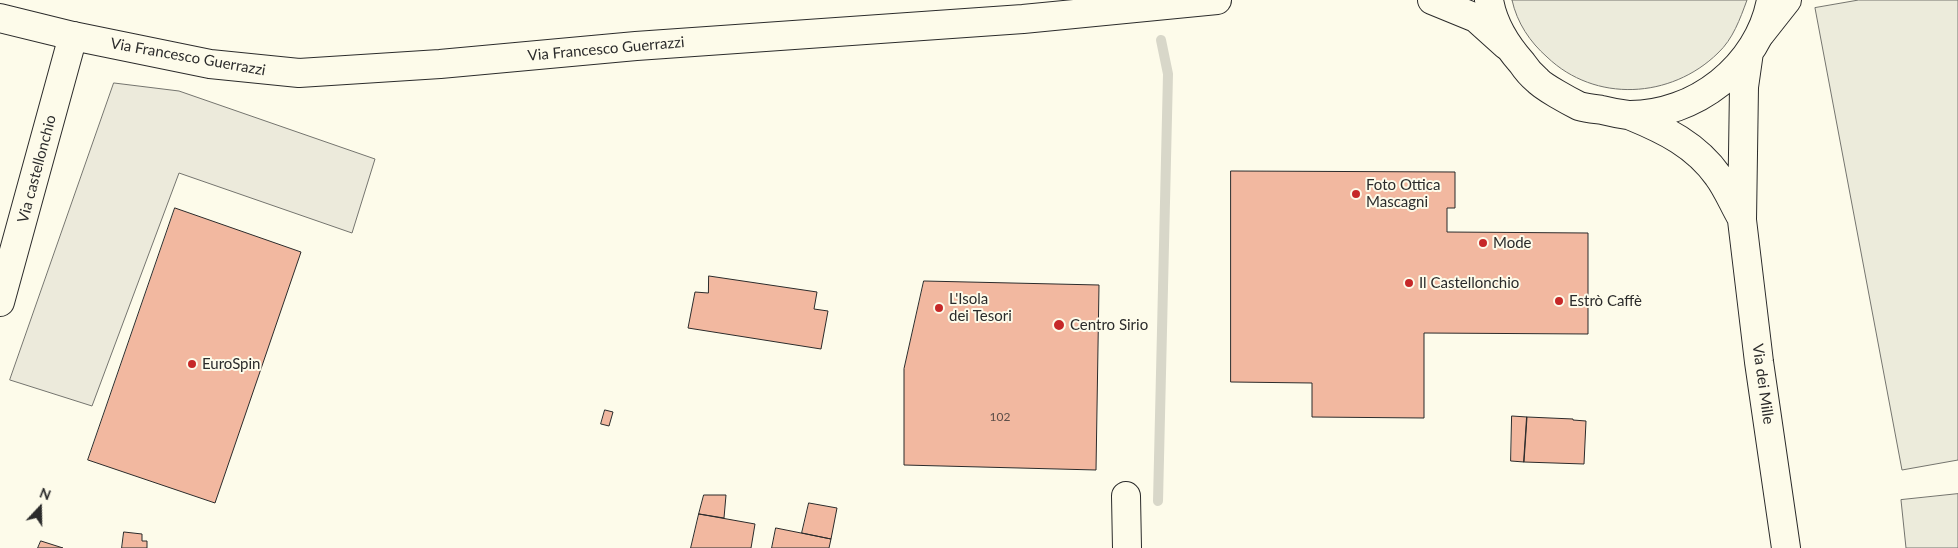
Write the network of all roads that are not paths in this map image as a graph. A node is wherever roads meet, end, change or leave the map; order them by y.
1 (1217, 0) edge
2 (1432, 0) edge
3 (1489, 0) edge
4 (1771, 0) edge
5 (1787, 0) edge
6 (0, 18) edge
7 (73, 36) junction
8 (1506, 45) junction
9 (1753, 45) junction
10 (1627, 115) junction
11 (1742, 220) junction
12 (0, 302) edge
13 (1126, 496) dead end
14 (1127, 548) edge
15 (1786, 548) edge

1 - 7 main road, Via Francesco Guerrazzi
2 - 8 main road
3 - 8 main road
4 - 9 main road
5 - 9 main road
6 - 7 main road, Via Francesco Guerrazzi
7 - 12 main road, Via castellonchio
8 - 10 main road
9 - 10 main road
9 - 11 main road, Via dei Mille
10 - 11 main road, Via dei Mille
11 - 15 main road, Via dei Mille
13 - 14 main road

